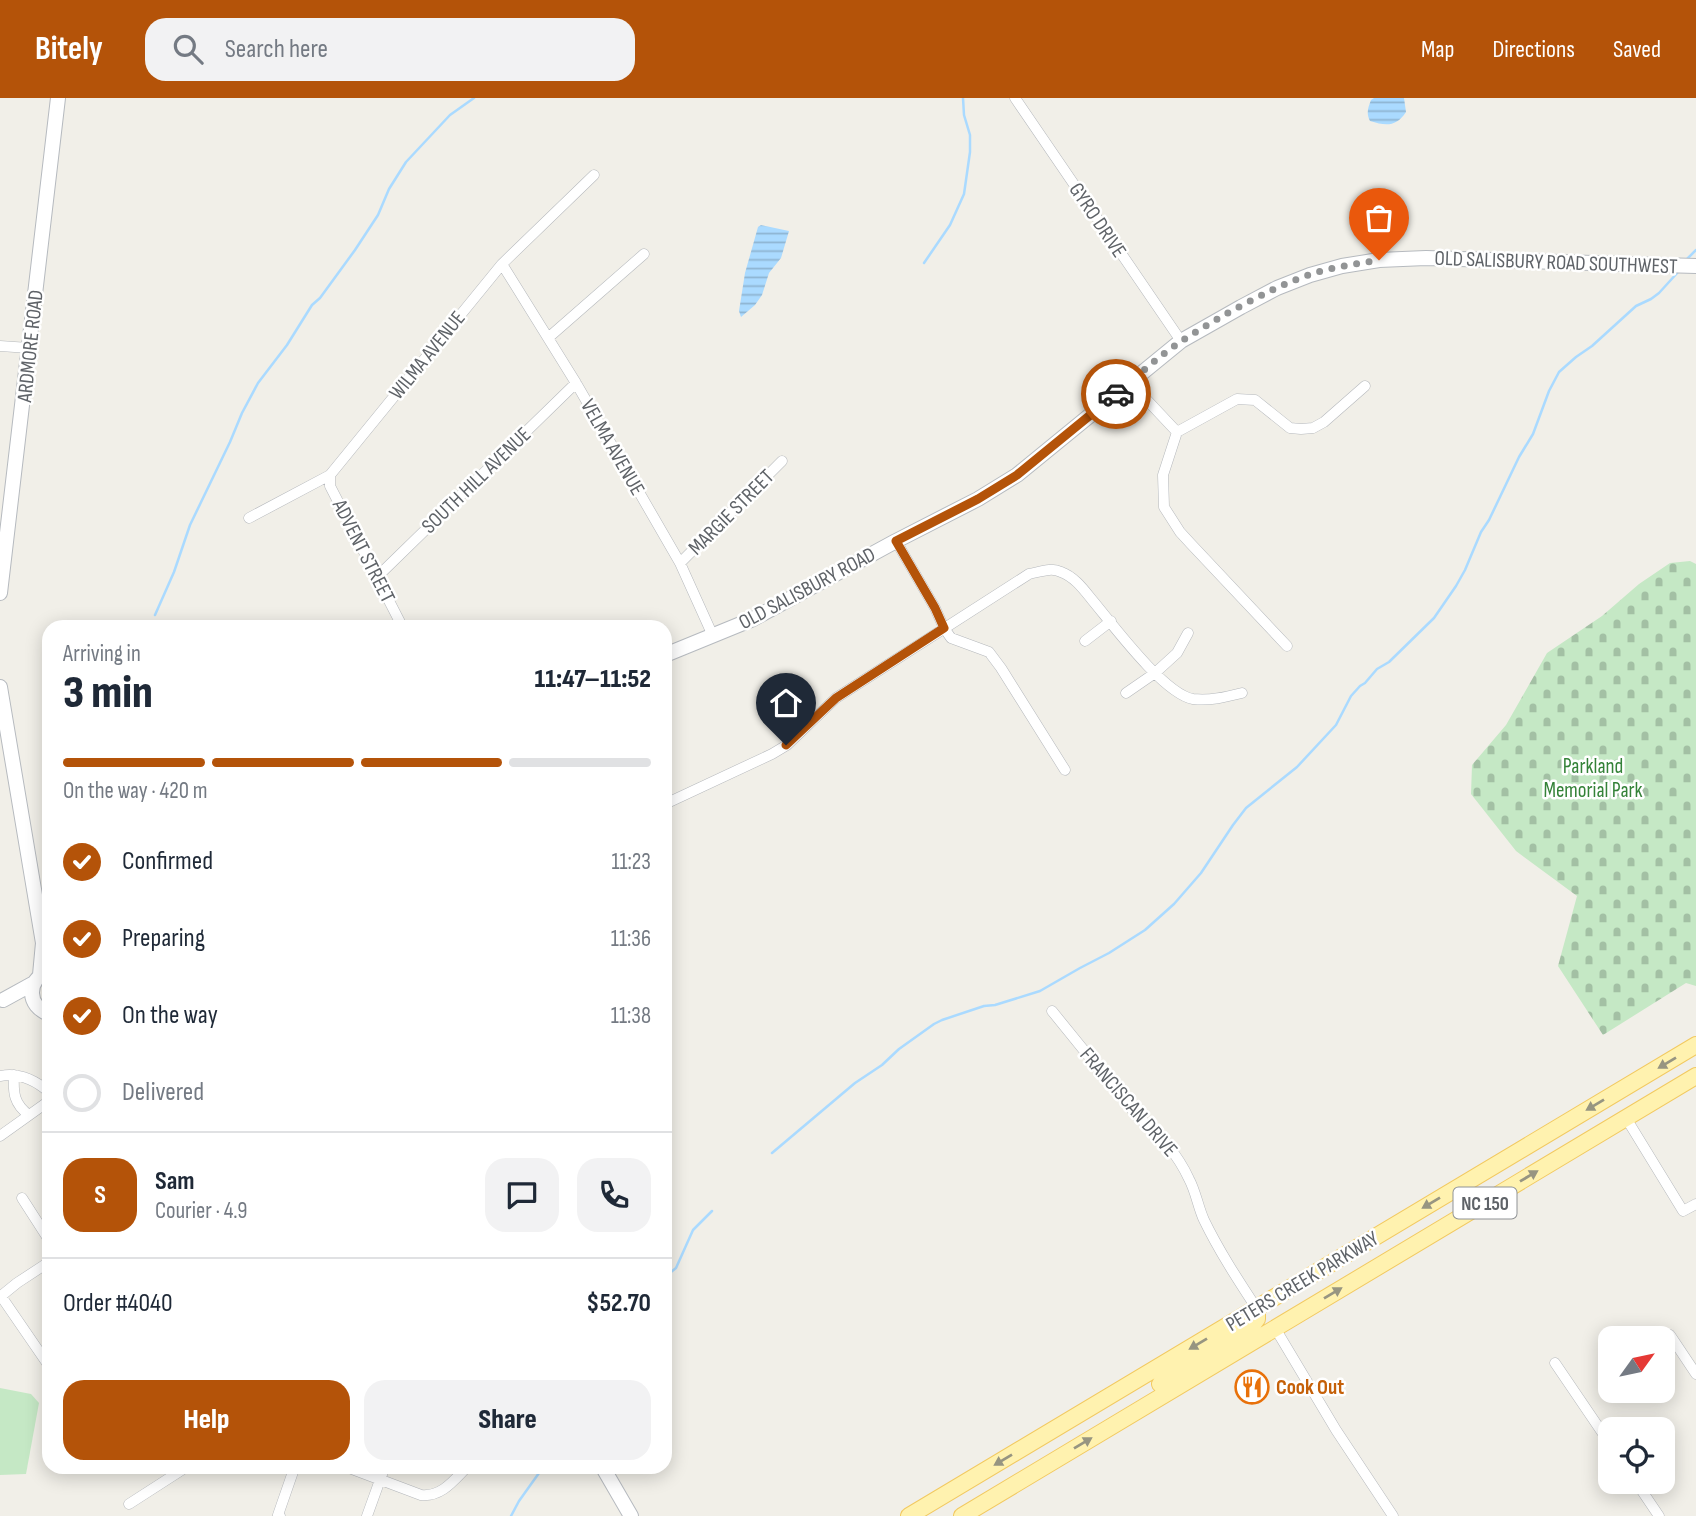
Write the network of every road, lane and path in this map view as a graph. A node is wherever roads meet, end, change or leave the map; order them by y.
1 (58, 98) edge
2 (1015, 98) edge
3 (594, 175) dead end
4 (644, 254) dead end
5 (502, 264) junction
6 (1696, 266) edge
7 (548, 338) junction
8 (1181, 341) junction
9 (0, 346) edge
10 (29, 348) junction
11 (1130, 382) junction
12 (576, 383) junction
13 (1365, 386) dead end
14 (1177, 432) junction
15 (782, 461) dead end
16 (330, 475) junction
17 (6, 500) edge
18 (249, 519) dead end
19 (896, 541) junction
20 (680, 563) junction
21 (377, 577) junction
22 (0, 593) edge
23 (399, 620) edge
24 (1111, 621) junction
25 (944, 628) junction
26 (1188, 633) dead end
27 (713, 636) junction
28 (1085, 641) dead end
29 (1287, 646) dead end
30 (672, 652) edge
31 (1155, 673) junction
32 (0, 687) edge
33 (1126, 694) dead end
34 (1242, 694) dead end
35 (2, 715) edge
36 (1065, 770) dead end
37 (672, 801) edge
38 (42, 929) edge
39 (41, 976) edge
40 (2, 1000) edge
41 (34, 1003) junction
42 (42, 1010) edge
43 (1052, 1011) dead end
44 (1696, 1045) edge
45 (14, 1075) junction
46 (0, 1076) edge
47 (1696, 1076) edge
48 (42, 1087) edge
49 (42, 1106) edge
50 (29, 1115) junction
51 (1626, 1118) junction
52 (0, 1136) edge
53 (22, 1198) dead end
54 (1696, 1204) edge
55 (42, 1229) edge
56 (1367, 1241) junction
57 (42, 1267) edge
58 (1257, 1309) junction
59 (1275, 1328) junction
60 (1675, 1342) edge
61 (42, 1356) edge
62 (1555, 1363) dead end
63 (1696, 1374) edge
64 (1128, 1416) junction
65 (1598, 1426) edge
66 (176, 1474) edge
67 (292, 1474) edge
68 (365, 1474) edge
69 (382, 1474) edge
70 (460, 1474) edge
71 (607, 1474) edge
72 (380, 1480) junction
73 (1644, 1494) edge
74 (129, 1504) dead end
75 (280, 1516) edge
76 (367, 1516) edge
77 (631, 1516) edge
78 (909, 1516) edge
79 (962, 1516) edge
80 (1393, 1516) edge
81 (1659, 1516) edge

1 - 10 main road, ARDMORE ROAD
2 - 8 street, GYRO DRIVE
3 - 5 street, WILMA AVENUE
4 - 7 street
5 - 7 street, VELMA AVENUE
5 - 16 street, WILMA AVENUE
6 - 8 main road, OLD SALISBURY ROAD SOUTHWEST
7 - 12 street, VELMA AVENUE
8 - 11 main road, OLD SALISBURY ROAD
9 - 10 street
10 - 17 main road, ARDMORE ROAD
11 - 14 street
11 - 19 main road, OLD SALISBURY ROAD
12 - 20 street, VELMA AVENUE
12 - 21 street, SOUTH HILL AVENUE
13 - 14 street
14 - 29 street
15 - 20 street, MARGIE STREET
16 - 18 street, WILMA AVENUE
16 - 21 street, ADVENT STREET
17 - 22 main road, ARDMORE ROAD
19 - 25 street
19 - 27 main road, OLD SALISBURY ROAD
20 - 27 street, VELMA AVENUE
21 - 23 street, ADVENT STREET
24 - 25 street
24 - 28 street
24 - 31 street
25 - 36 street
25 - 37 street
26 - 31 street
27 - 30 main road, OLD SALISBURY ROAD
31 - 33 street
31 - 34 street
32 - 35 main road
35 - 38 main road
39 - 40 main road
39 - 41 main road
40 - 41 main road
41 - 42 main road
43 - 58 street, FRANCISCAN DRIVE
44 -> 56 main road, PETERS CREEK PARKWAY / NC 150
45 - 46 street
45 - 48 street
45 - 50 street
47 - 51 main road, PETERS CREEK PARKWAY / NC 150
49 - 50 street
50 - 52 street
51 - 54 street
59 -> 51 main road, PETERS CREEK PARKWAY / NC 150
53 - 55 street
56 - 58 main road, PETERS CREEK PARKWAY / NC 150
56 - 59 main road
57 - 61 street
58 - 64 main road
58 -> 78 main road, PETERS CREEK PARKWAY / NC 150
59 - 64 main road, PETERS CREEK PARKWAY / NC 150
59 - 80 street
60 - 63 street
62 - 65 street
79 -> 64 main road, PETERS CREEK PARKWAY / NC 150
66 - 74 street
67 - 75 street
68 - 72 street
69 - 72 street
70 - 72 street
71 - 77 main road
72 - 76 street
73 - 81 street

